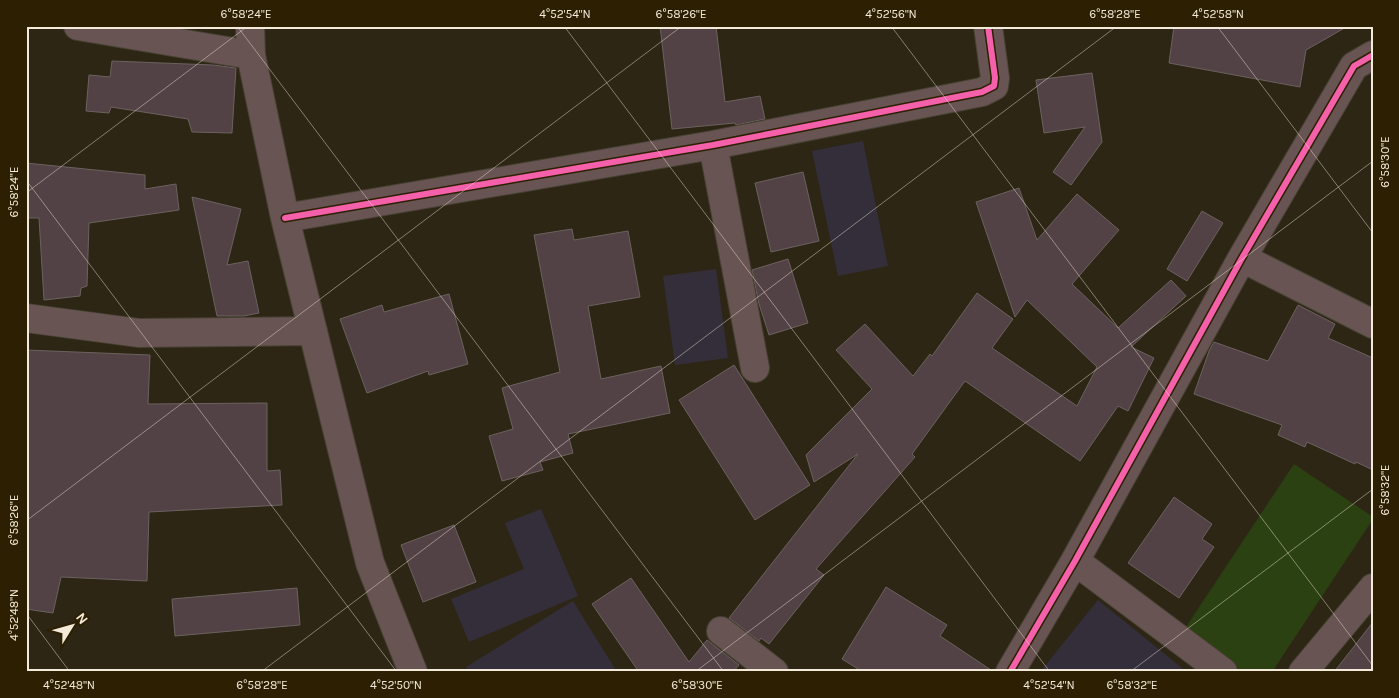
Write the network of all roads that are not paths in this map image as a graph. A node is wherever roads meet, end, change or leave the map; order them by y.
1 (78, 26) edge
2 (250, 26) edge
3 (988, 26) edge
4 (251, 55) junction
5 (1373, 56) edge
6 (713, 145) junction
7 (285, 218) junction
8 (1242, 258) junction
9 (26, 318) edge
10 (1373, 324) edge
11 (313, 330) junction
12 (755, 368) dead end
13 (1075, 561) junction
14 (1373, 588) edge
15 (721, 631) dead end
16 (413, 672) edge
17 (774, 672) edge
18 (1010, 672) edge
19 (1223, 672) edge
20 (1304, 672) edge

1 - 4 street
2 - 4 street
3 - 6 street
4 - 7 street
5 - 8 street
6 - 7 street
6 - 12 street
7 - 11 street
8 - 10 street
8 - 13 street
9 - 11 street
11 - 16 street
13 - 18 street
13 - 19 street
14 - 20 street
15 - 17 street

